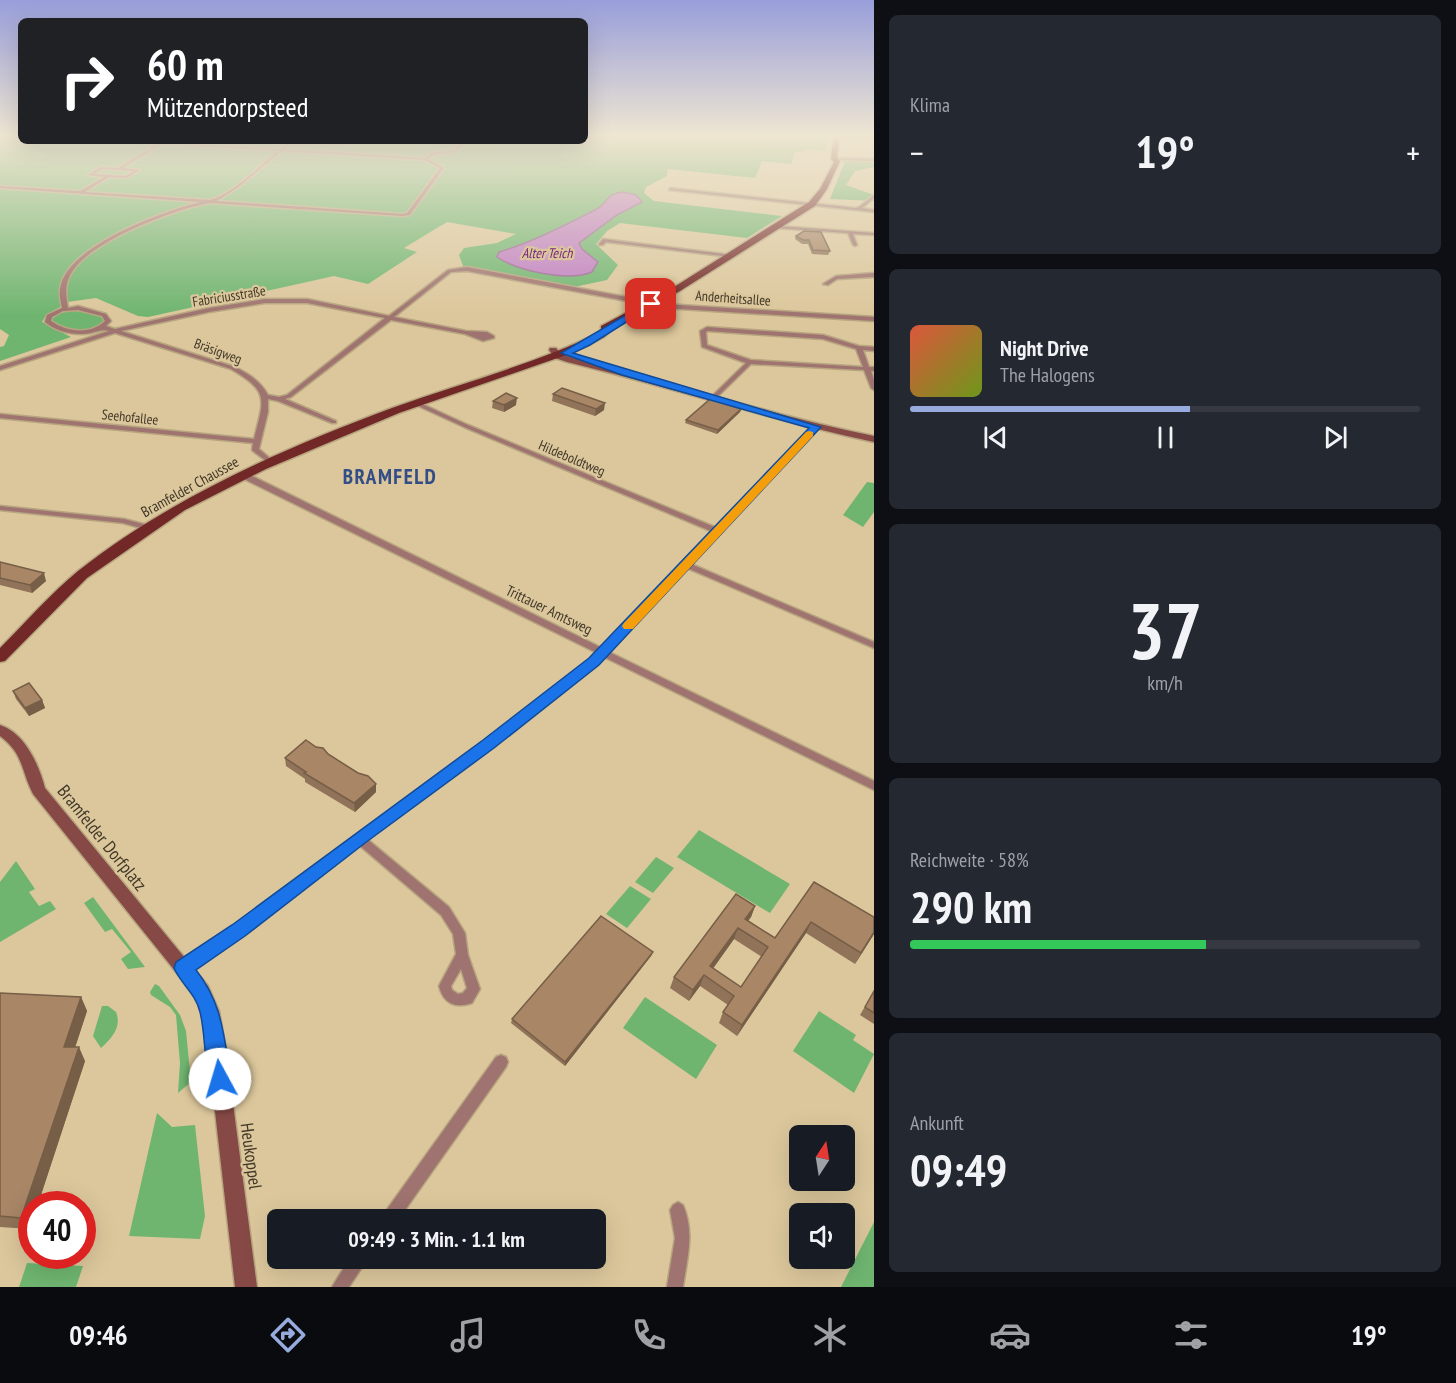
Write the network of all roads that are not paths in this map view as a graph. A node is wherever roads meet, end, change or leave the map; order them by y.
1 (111, 195) edge
2 (224, 195) edge
3 (421, 195) edge
4 (727, 195) edge
5 (820, 195) edge
6 (874, 196) edge
7 (212, 202) junction
8 (812, 204) junction
9 (854, 209) junction
10 (803, 211) junction
11 (874, 211) edge
12 (777, 227) junction
13 (850, 233) junction
14 (874, 234) edge
15 (601, 244) dead end
16 (649, 245) junction
17 (855, 245) dead end
18 (646, 252) dead end
19 (731, 256) junction
20 (874, 275) edge
21 (826, 284) dead end
22 (651, 304) junction
23 (65, 309) junction
24 (391, 318) junction
25 (874, 319) edge
26 (102, 327) junction
27 (115, 331) junction
28 (71, 332) junction
29 (466, 333) dead end
30 (79, 343) junction
31 (859, 348) junction
32 (874, 349) edge
33 (559, 353) junction
34 (750, 362) junction
35 (0, 368) edge
36 (870, 368) edge
37 (874, 388) edge
38 (266, 397) junction
39 (713, 398) junction
40 (279, 399) junction
41 (418, 404) junction
42 (395, 411) junction
43 (0, 416) edge
44 (334, 422) dead end
45 (816, 427) junction
46 (874, 439) edge
47 (257, 441) junction
48 (271, 462) junction
49 (243, 475) junction
50 (0, 508) edge
51 (148, 528) junction
52 (718, 531) junction
53 (686, 565) junction
54 (874, 645) edge
55 (603, 653) junction
56 (0, 657) edge
57 (0, 730) edge
58 (874, 786) edge
59 (359, 839) junction
60 (462, 955) dead end
61 (183, 968) junction
62 (501, 1062) dead end
63 (396, 1209) edge
64 (678, 1210) dead end
65 (352, 1269) edge
66 (246, 1287) edge
67 (340, 1287) edge
68 (675, 1287) edge

1 - 7 street
2 - 7 street
3 - 7 street
4 - 8 street
5 - 8 main road, Bramfelder Chaussee
6 - 9 street
7 - 23 street
8 - 9 street
8 - 10 main road, Bramfelder Chaussee
9 - 10 street
9 - 11 street
10 - 12 main road, Bramfelder Chaussee
12 - 13 street
12 - 19 main road, Bramfelder Chaussee
13 - 14 street
13 - 17 street
15 - 16 street
16 - 18 street
16 - 19 street
19 - 22 main road, Bramfelder Chaussee
20 - 21 street
22 - 24 street, Anderheitsallee
22 - 25 street, Anderheitsallee
22 - 33 main road, Bramfelder Chaussee
23 - 26 street
23 - 28 street
24 - 27 street, Fabriciusstraße
24 - 29 street, Fabriciusstraße
24 - 40 street
26 - 27 street, Bräsigweg
26 - 28 street
27 - 30 street, Fabriciusstraße
27 - 38 street, Bräsigweg
28 - 30 street
30 - 35 street, Fabriciusstraße
31 - 32 street
31 - 34 street
31 - 36 street
33 - 39 street
33 - 41 main road, Bramfelder Chaussee
33 - 42 main road, Bramfelder Chaussee
34 - 36 street
34 - 39 street
36 - 37 street
38 - 40 street
38 - 47 street
39 - 45 street
40 - 44 street
41 - 42 main road, Bramfelder Chaussee
41 - 52 street, Hildeboldtweg
42 - 48 main road, Bramfelder Chaussee
43 - 47 street, Seehofallee
45 - 46 street
45 - 52 street
47 - 48 street
48 - 49 main road, Bramfelder Chaussee
49 - 51 main road, Bramfelder Chaussee
49 - 55 street, Trittauer Amtsweg
50 - 51 street
51 - 56 main road, Bramfelder Chaussee
52 - 53 street
53 - 54 street
53 - 55 street
55 - 58 street, Trittauer Amtsweg
55 - 59 street
57 - 61 street, Bramfelder Dorfplatz
59 - 60 street
59 - 61 street
61 - 66 street, Heukoppel
62 - 63 street
64 - 68 street
65 - 67 street

